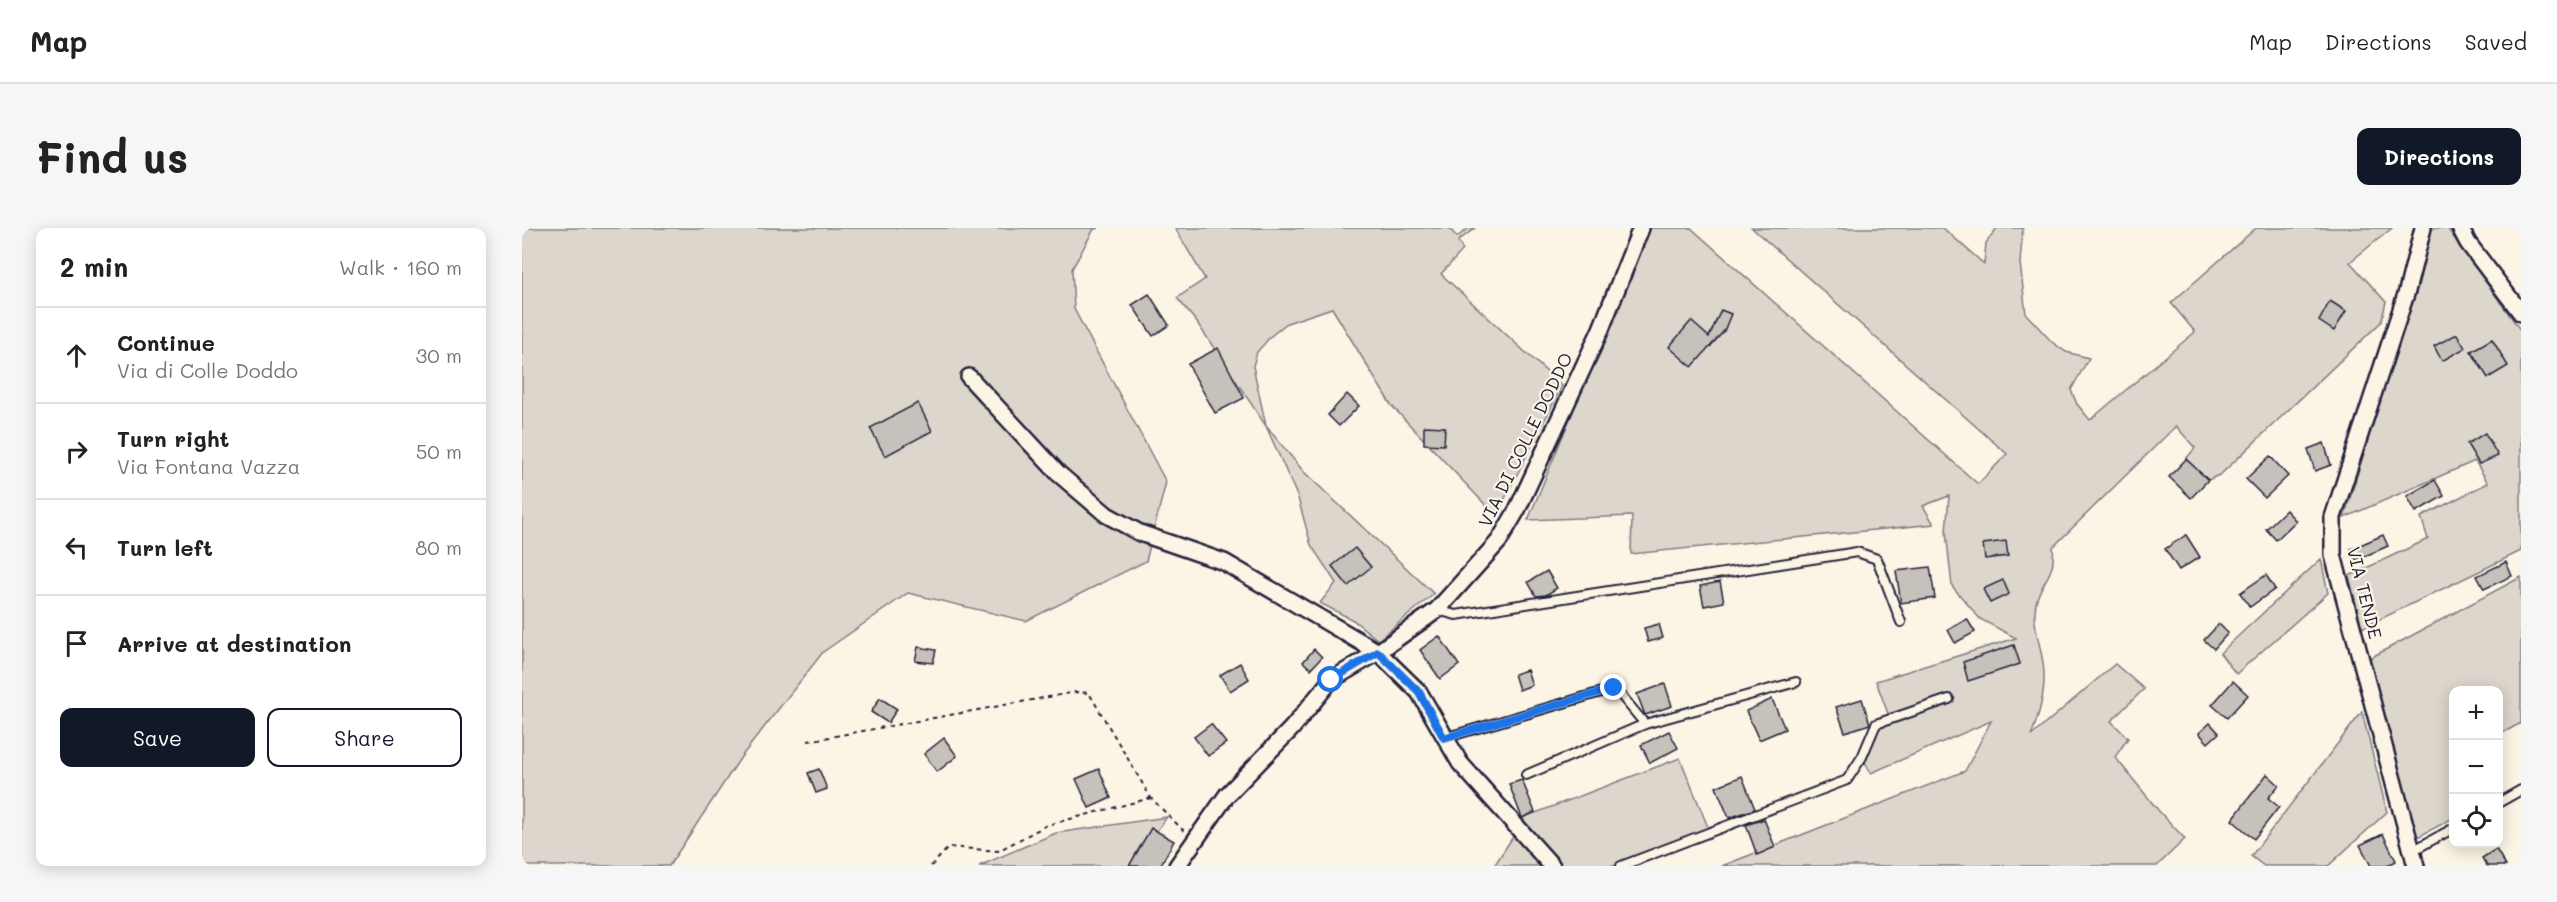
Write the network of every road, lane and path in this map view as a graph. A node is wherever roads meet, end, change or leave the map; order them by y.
1 (1641, 228) edge
2 (2423, 228) edge
3 (2460, 228) edge
4 (2521, 313) edge
5 (969, 377) dead end
6 (1437, 610) junction
7 (1900, 622) dead end
8 (1378, 652) junction
9 (1796, 682) dead end
10 (1949, 699) dead end
11 (1645, 724) junction
12 (1444, 738) junction
13 (807, 741) dead end
14 (1526, 775) dead end
15 (2521, 790) edge
16 (1151, 798) junction
17 (2503, 801) edge
18 (2449, 832) edge
19 (1194, 842) junction
20 (2414, 859) edge
21 (931, 866) edge
22 (1177, 866) edge
23 (1552, 866) edge
24 (1622, 866) edge

1 - 6 street, VIA DI COLLE DODDO
2 - 20 street, VIA TENDE
3 - 4 street
5 - 8 street
6 - 7 lane
6 - 8 street, VIA DI COLLE DODDO
8 - 12 street
8 - 19 street, VIA DI COLLE DODDO
9 - 11 lane
10 - 24 lane
11 - 12 lane
11 - 14 lane
12 - 23 street
13 - 16 path
15 - 17 lane
16 - 19 path
16 - 21 path
18 - 20 lane
19 - 22 street, VIA DI COLLE DODDO

